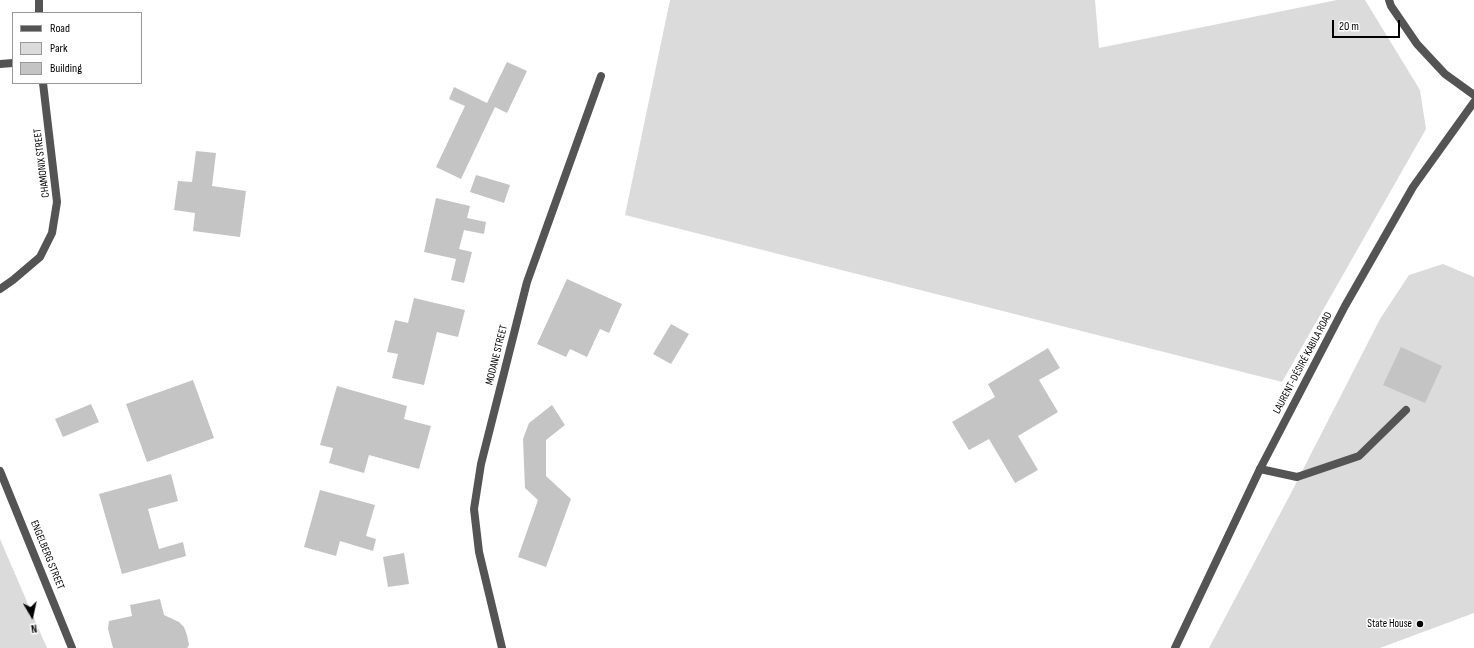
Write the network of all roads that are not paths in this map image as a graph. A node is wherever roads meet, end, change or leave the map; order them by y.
1 (39, 0) edge
2 (1389, 0) edge
3 (39, 12) edge
4 (12, 63) edge
5 (0, 64) edge
6 (600, 76) dead end
7 (43, 84) edge
8 (1474, 96) edge
9 (1474, 102) edge
10 (0, 289) edge
11 (1406, 410) dead end
12 (1260, 469) junction
13 (0, 471) edge
14 (72, 648) edge
15 (502, 648) edge
16 (1175, 648) edge

1 - 3 street
2 - 8 street
4 - 5 street
6 - 15 street, MODANE STREET
7 - 10 street, CHAMONIX STREET
9 - 12 street, LAURENT-DÉSIRÉ KABILA ROAD
11 - 12 street
12 - 16 street, LAURENT-DÉSIRÉ KABILA ROAD
13 - 14 street, ENGELBERG STREET

